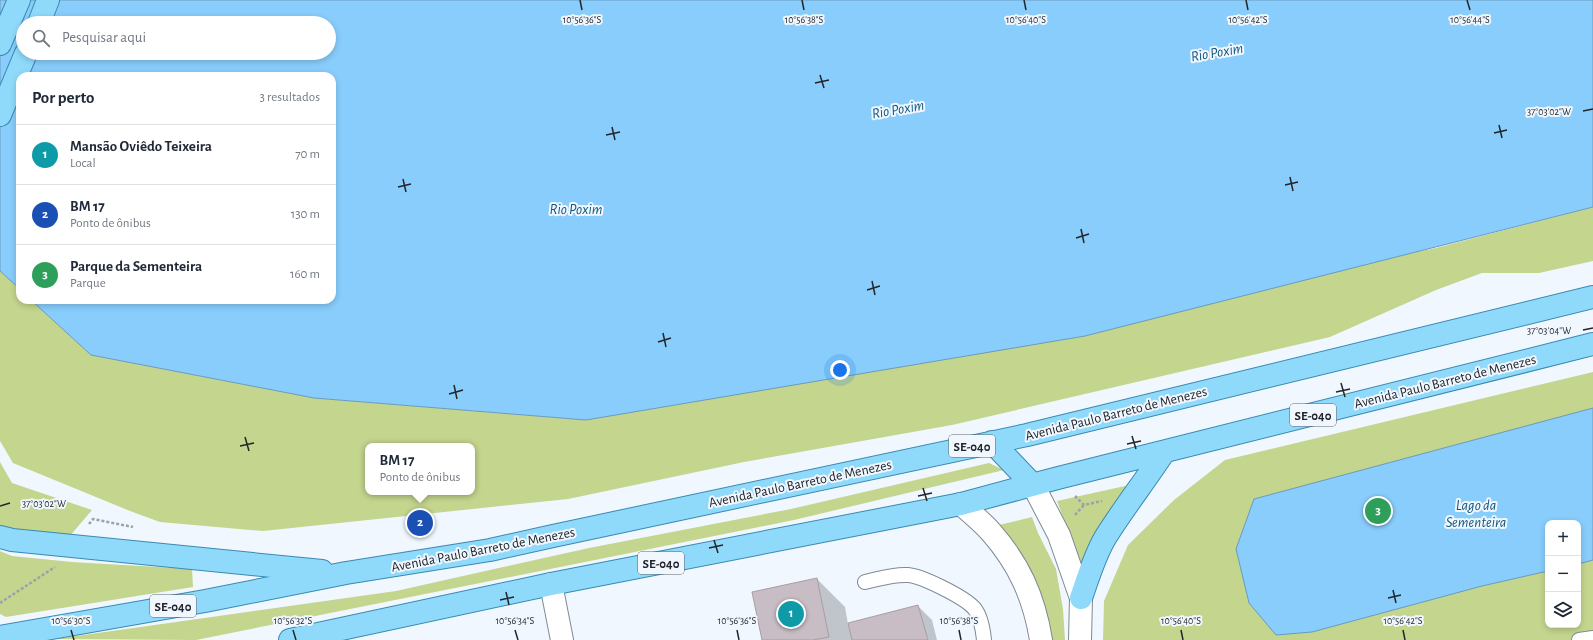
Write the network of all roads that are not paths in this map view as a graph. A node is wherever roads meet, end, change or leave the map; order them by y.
1 (19, 0) edge
2 (48, 0) edge
3 (42, 16) edge
4 (0, 44) edge
5 (23, 60) edge
6 (18, 72) edge
7 (16, 77) edge
8 (0, 115) edge
9 (1593, 297) edge
10 (1593, 344) edge
11 (992, 442) junction
12 (1164, 452) junction
13 (1033, 485) junction
14 (961, 504) junction
15 (0, 537) edge
16 (346, 573) junction
17 (865, 582) dead end
18 (551, 584) junction
19 (1081, 598) junction
20 (0, 637) edge
21 (1593, 638) edge
22 (290, 640) edge
23 (562, 640) edge
24 (984, 640) edge
25 (1041, 640) edge
26 (1080, 640) edge
27 (1579, 640) edge

1 - 4 main road
2 - 3 main road
5 - 6 main road
7 - 8 main road
9 - 11 main road, Avenida Paulo Barreto de Menezes / SE-040
10 - 12 main road, Avenida Paulo Barreto de Menezes / SE-040
11 - 13 main road
11 - 16 main road, Avenida Paulo Barreto de Menezes / SE-040
12 - 13 main road, Avenida Paulo Barreto de Menezes / SE-040
12 - 19 main road
13 - 14 main road, Avenida Paulo Barreto de Menezes / SE-040
13 - 19 main road
14 - 18 main road, Avenida Paulo Barreto de Menezes / SE-040
14 - 25 main road
15 - 16 main road
16 - 20 main road, Avenida Paulo Barreto de Menezes / SE-040
17 - 24 lane
18 - 22 main road, Avenida Paulo Barreto de Menezes / SE-040
18 - 23 main road
19 - 26 main road
21 - 27 lane

